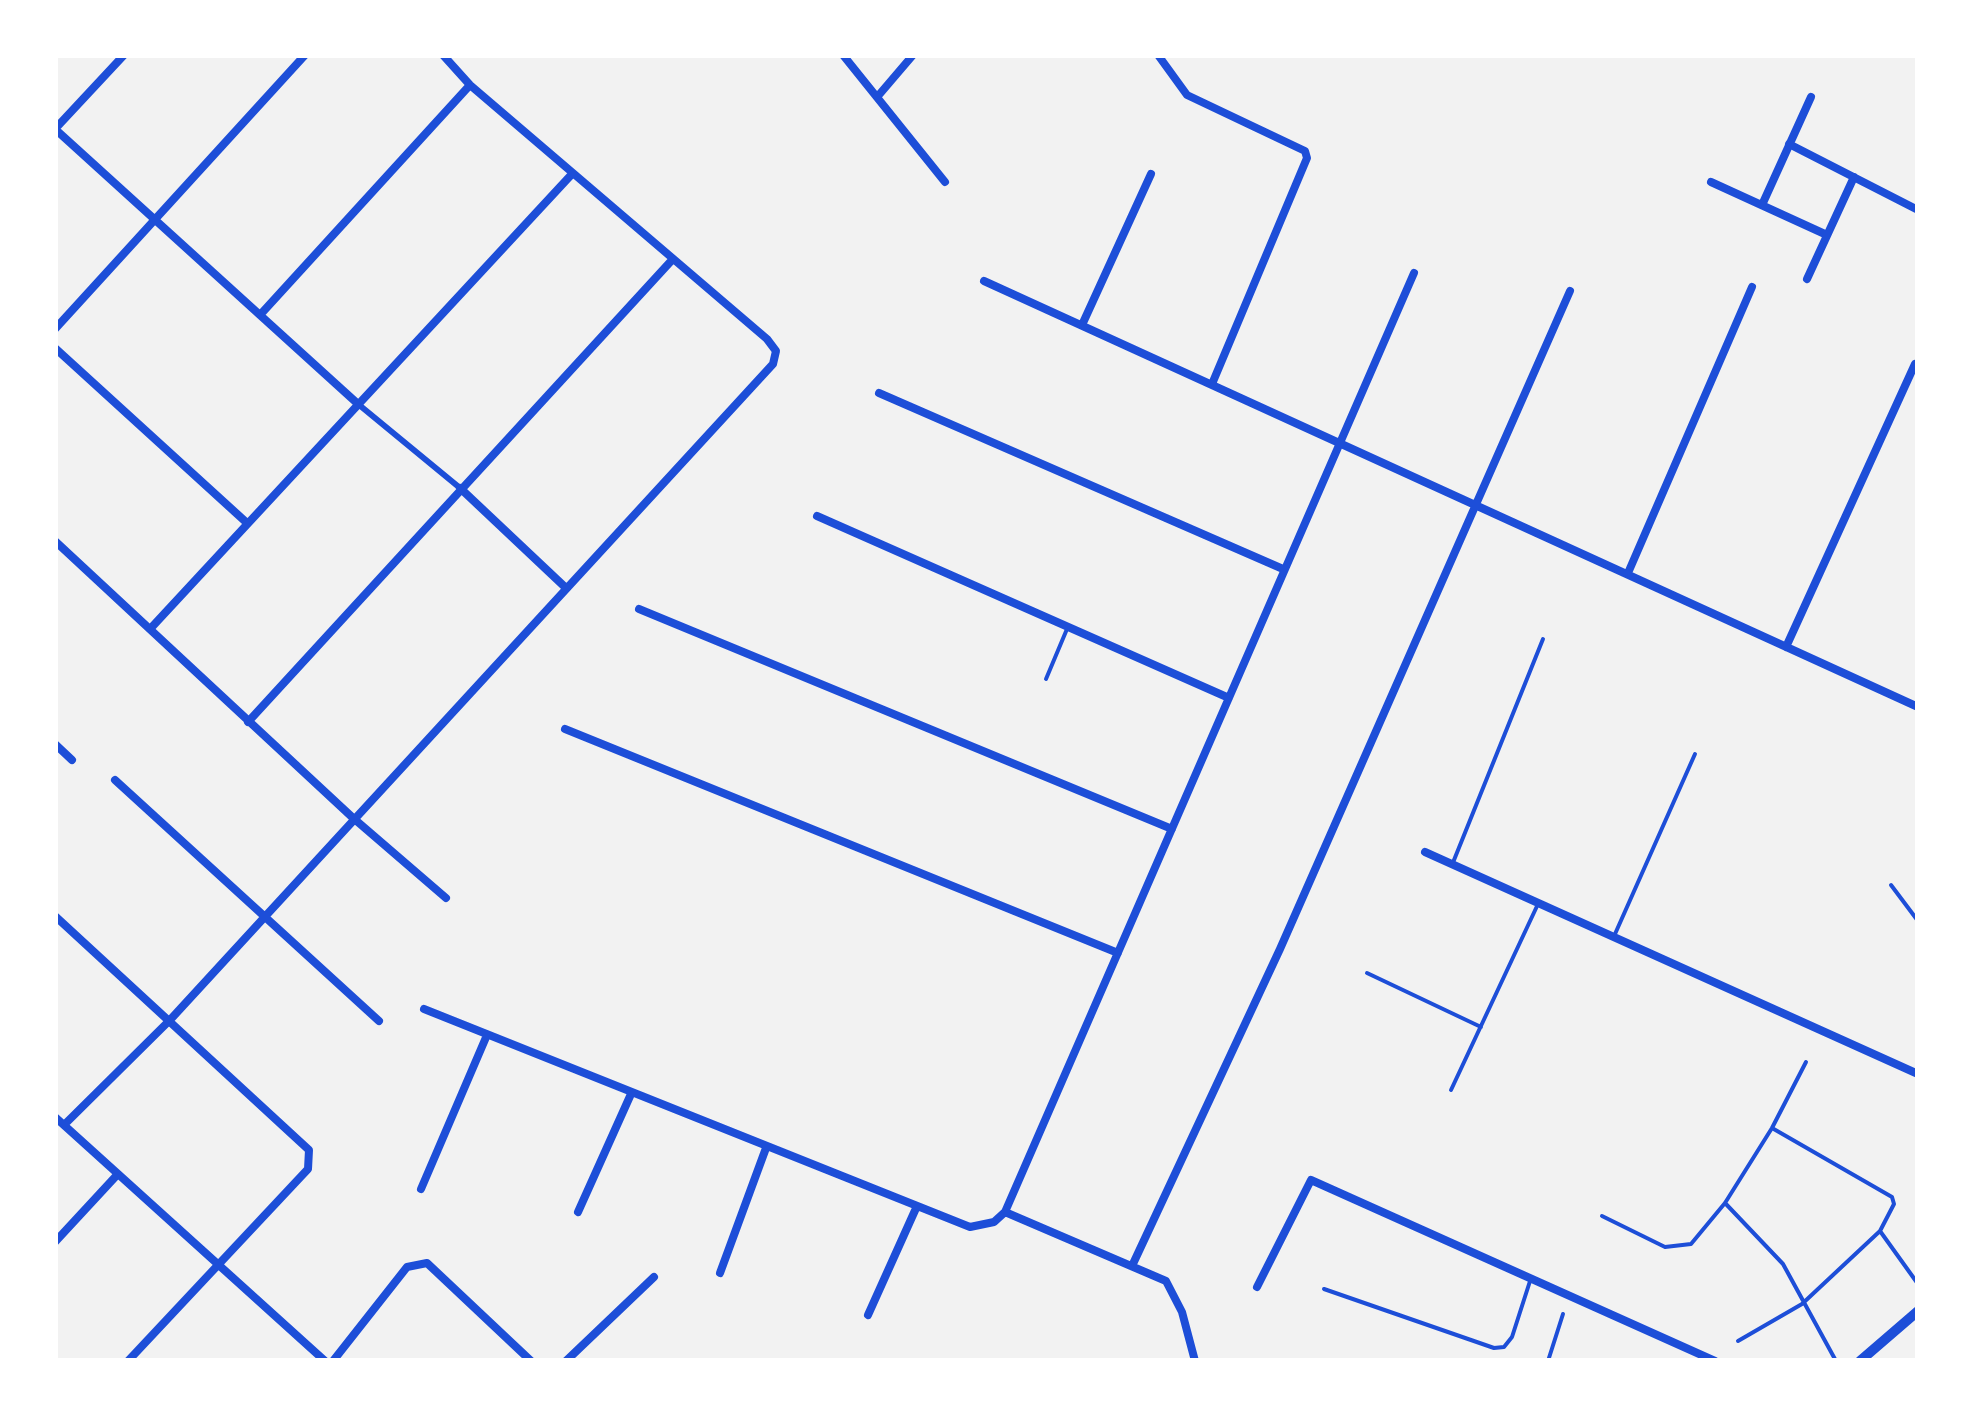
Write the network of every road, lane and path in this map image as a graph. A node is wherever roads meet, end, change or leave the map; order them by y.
1 (124, 55) edge
2 (306, 55) edge
3 (443, 55) edge
4 (843, 55) edge
5 (913, 55) edge
6 (1158, 55) edge
7 (470, 85) junction
8 (878, 96) junction
9 (1811, 97) dead end
10 (55, 129) edge
11 (1789, 144) junction
12 (572, 174) junction
13 (1152, 174) dead end
14 (1854, 178) junction
15 (945, 182) dead end
16 (1710, 182) dead end
17 (1762, 205) junction
18 (1918, 210) edge
19 (154, 221) junction
20 (1828, 235) junction
21 (672, 260) junction
22 (1414, 273) dead end
23 (1807, 279) dead end
24 (984, 280) dead end
25 (1752, 287) dead end
26 (1570, 291) dead end
27 (260, 315) junction
28 (1082, 325) junction
29 (55, 329) edge
30 (55, 348) edge
31 (1916, 364) dead end
32 (1212, 384) junction
33 (879, 393) dead end
34 (358, 404) junction
35 (1342, 443) junction
36 (460, 488) junction
37 (1474, 502) junction
38 (817, 516) dead end
39 (246, 522) junction
40 (55, 541) edge
41 (1283, 569) junction
42 (1628, 573) junction
43 (566, 588) junction
44 (639, 609) dead end
45 (151, 628) junction
46 (1067, 629) junction
47 (1543, 639) dead end
48 (1786, 647) junction
49 (1046, 679) dead end
50 (1229, 698) junction
51 (1918, 706) edge
52 (248, 722) junction
53 (565, 729) dead end
54 (55, 744) edge
55 (1695, 754) dead end
56 (72, 760) dead end
57 (116, 780) dead end
58 (352, 818) junction
59 (1172, 829) junction
60 (1425, 852) dead end
61 (1452, 865) junction
62 (1892, 885) dead end
63 (446, 898) dead end
64 (1539, 902) junction
65 (55, 916) edge
66 (264, 918) junction
67 (1918, 920) edge
68 (1614, 934) junction
69 (1118, 953) junction
70 (1368, 973) dead end
71 (424, 1009) dead end
72 (170, 1020) junction
73 (379, 1021) dead end
74 (1481, 1027) junction
75 (487, 1034) junction
76 (1806, 1062) dead end
77 (1918, 1074) edge
78 (1451, 1090) dead end
79 (631, 1094) junction
80 (55, 1117) edge
81 (64, 1125) junction
82 (1772, 1128) junction
83 (766, 1148) junction
84 (117, 1175) junction
85 (421, 1189) dead end
86 (1725, 1203) junction
87 (917, 1206) junction
88 (578, 1212) dead end
89 (1005, 1212) junction
90 (1602, 1216) dead end
91 (1880, 1231) junction
92 (55, 1242) edge
93 (217, 1266) junction
94 (1132, 1266) junction
95 (720, 1273) dead end
96 (654, 1277) dead end
97 (1530, 1278) junction
98 (1918, 1284) edge
99 (1257, 1287) dead end
100 (1324, 1289) dead end
101 (1802, 1304) junction
102 (1918, 1311) edge
103 (1563, 1314) dead end
104 (868, 1315) dead end
105 (1738, 1342) dead end
106 (321, 1360) edge
107 (128, 1361) edge
108 (333, 1361) edge
109 (531, 1361) edge
110 (566, 1361) edge
111 (1194, 1361) edge
112 (1548, 1361) edge
113 (1715, 1361) edge
114 (1836, 1361) edge
115 (1860, 1361) edge

1 - 10 street
2 - 19 street
3 - 7 street
4 - 8 street
5 - 8 street
6 - 32 street
7 - 12 street
7 - 27 street
8 - 15 street
9 - 11 street
10 - 19 street
11 - 14 street
11 - 17 street
12 - 21 street
12 - 34 street
13 - 28 street
14 - 18 street
14 - 20 street
16 - 17 street
17 - 20 street
19 - 27 street
19 - 29 street
20 - 23 street
21 - 36 street
21 - 43 street
22 - 35 street
24 - 28 street
25 - 42 street
26 - 37 street
27 - 34 street
28 - 32 street
30 - 39 street
31 - 48 street
32 - 35 street
33 - 41 street
34 - 36 street
34 - 39 street
35 - 37 street
35 - 41 street
36 - 43 street
36 - 52 street
37 - 42 street
37 - 94 street
38 - 46 street
39 - 45 street
40 - 45 street
41 - 50 street
42 - 48 street
43 - 58 street
44 - 59 street
45 - 52 street
46 - 49 lane
46 - 50 street
47 - 61 lane
48 - 51 street
50 - 59 street
52 - 58 street
53 - 69 street
54 - 56 street
55 - 68 lane
57 - 66 street
58 - 63 street
58 - 66 street
59 - 69 street
60 - 61 street
61 - 64 street
62 - 67 lane
64 - 68 street
64 - 74 lane
65 - 72 street
66 - 72 street
66 - 73 street
68 - 77 street
69 - 89 street
70 - 74 lane
71 - 75 street
72 - 81 street
72 - 93 street
74 - 78 lane
75 - 79 street
75 - 85 street
76 - 82 lane
79 - 83 street
79 - 88 street
80 - 81 street
81 - 84 street
82 - 86 lane
82 - 91 lane
83 - 87 street
83 - 95 street
84 - 92 street
84 - 93 street
86 - 90 lane
86 - 101 lane
87 - 89 street
87 - 104 street
89 - 94 street
91 - 98 lane
91 - 101 lane
93 - 106 street
93 - 107 street
94 - 111 street
96 - 110 street
97 - 99 street
97 - 100 lane
97 - 113 street
101 - 105 lane
101 - 114 lane
102 - 115 street
103 - 112 lane
108 - 109 street

